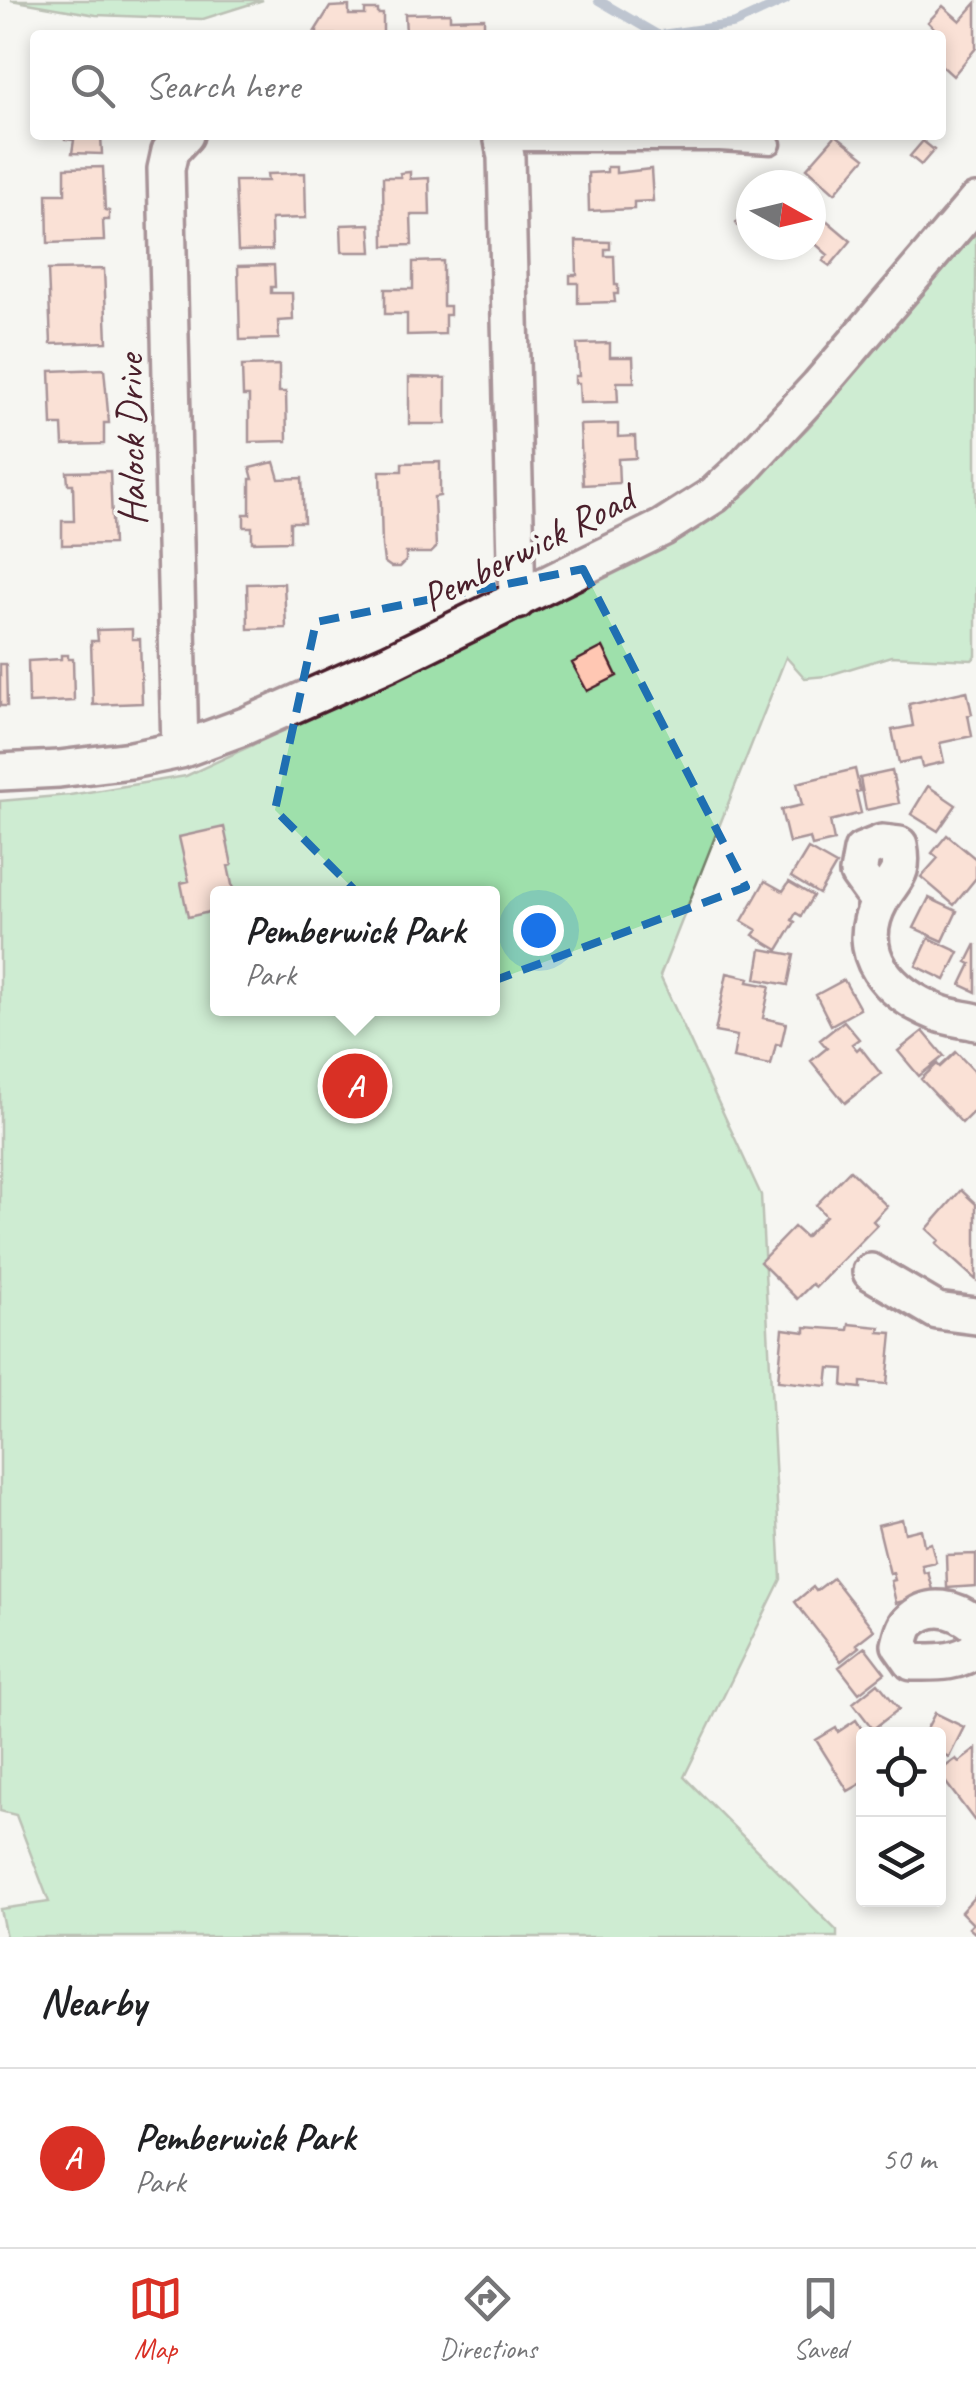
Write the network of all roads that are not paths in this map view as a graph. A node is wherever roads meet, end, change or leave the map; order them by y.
1 (180, 140) edge
2 (503, 140) edge
3 (720, 140) edge
4 (771, 144) dead end
5 (976, 202) edge
6 (517, 601) junction
7 (180, 750) junction
8 (0, 772) edge
9 (879, 902) dead end
10 (976, 1022) edge
11 (872, 1272) dead end
12 (976, 1316) edge
13 (976, 1625) edge
14 (976, 1649) edge

1 - 7 street, Halock Drive
2 - 6 street
3 - 4 lane
5 - 6 street, Pemberwick Road
6 - 7 street, Pemberwick Road
7 - 8 street, Pemberwick Road
9 - 10 street
11 - 12 street
13 - 14 street

